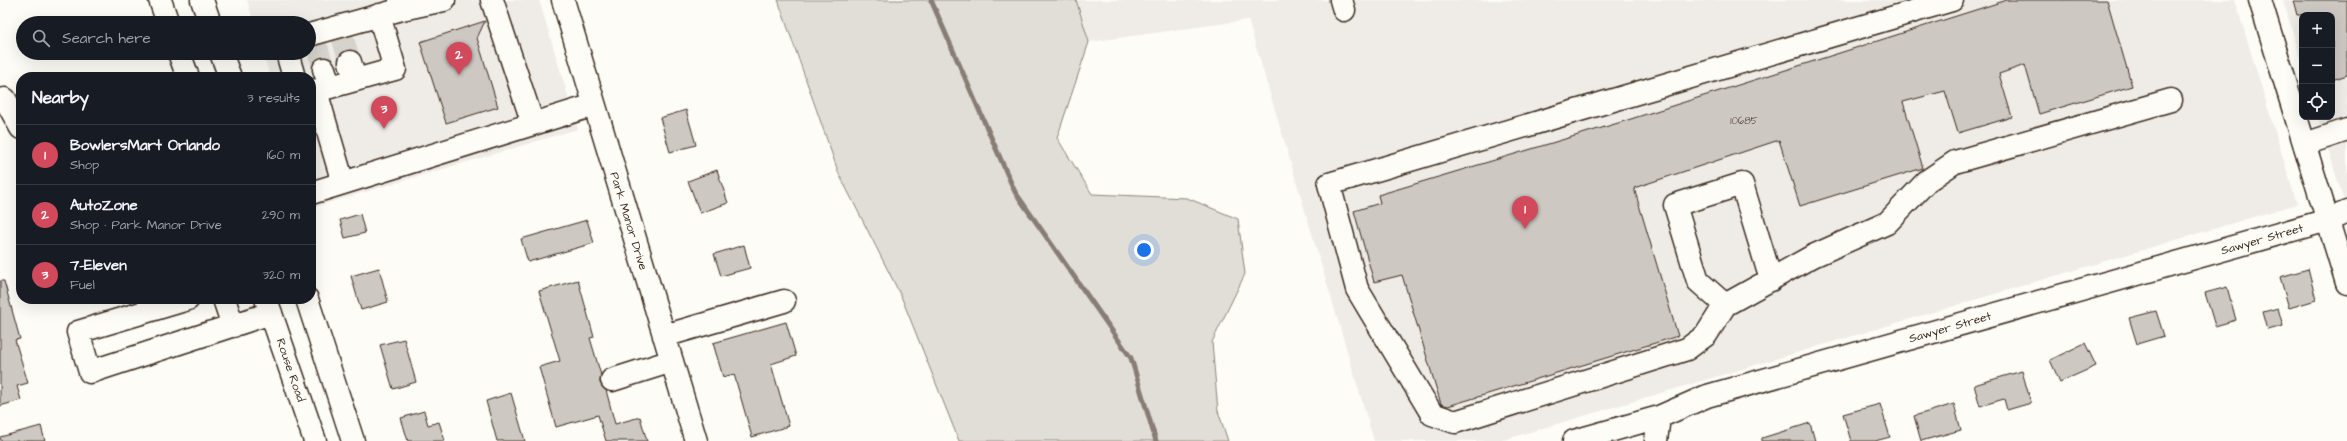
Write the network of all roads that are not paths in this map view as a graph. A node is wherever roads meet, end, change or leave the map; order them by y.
1 (160, 0) edge
2 (202, 0) edge
3 (444, 0) edge
4 (492, 0) edge
5 (563, 0) edge
6 (1952, 0) edge
7 (2260, 0) edge
8 (401, 5) edge
9 (379, 15) junction
10 (166, 16) edge
11 (208, 16) edge
12 (316, 36) edge
13 (182, 60) edge
14 (224, 60) edge
15 (289, 60) edge
16 (186, 72) edge
17 (228, 72) edge
18 (293, 72) edge
19 (320, 84) edge
20 (0, 100) edge
21 (2171, 100) dead end
22 (594, 105) junction
23 (16, 119) edge
24 (533, 124) junction
25 (2347, 130) edge
26 (2305, 144) junction
27 (343, 183) junction
28 (316, 191) edge
29 (2338, 216) edge
30 (1771, 280) junction
31 (2347, 283) edge
32 (784, 301) dead end
33 (171, 304) edge
34 (226, 304) edge
35 (309, 304) edge
36 (1725, 305) junction
37 (268, 306) edge
38 (233, 326) junction
39 (664, 336) junction
40 (672, 361) junction
41 (612, 380) dead end
42 (1659, 417) junction
43 (315, 441) edge
44 (353, 441) edge
45 (696, 441) edge
46 (1574, 441) edge
47 (1656, 441) edge

1 - 10 street
2 - 11 street
3 - 8 street
4 - 24 street
5 - 22 street, Park Manor Drive
6 - 36 street
7 - 26 street
8 - 9 street
9 - 12 street
9 - 19 street
13 - 16 street
14 - 17 street
15 - 18 street
19 - 27 street
20 - 23 street
21 - 30 street
22 - 24 street
22 - 39 street, Park Manor Drive
24 - 27 street
25 - 26 street
26 - 29 street
27 - 28 street
29 - 31 street
29 - 42 street, Sawyer Street
30 - 36 street
30 - 36 street
32 - 39 street
33 - 38 street
34 - 38 street
35 - 44 street
37 - 38 street
37 - 43 street, Rouse Road
39 - 40 street, Park Manor Drive
40 - 41 street
40 - 45 street, Park Manor Drive
42 - 46 street, Sawyer Street
42 - 47 street

